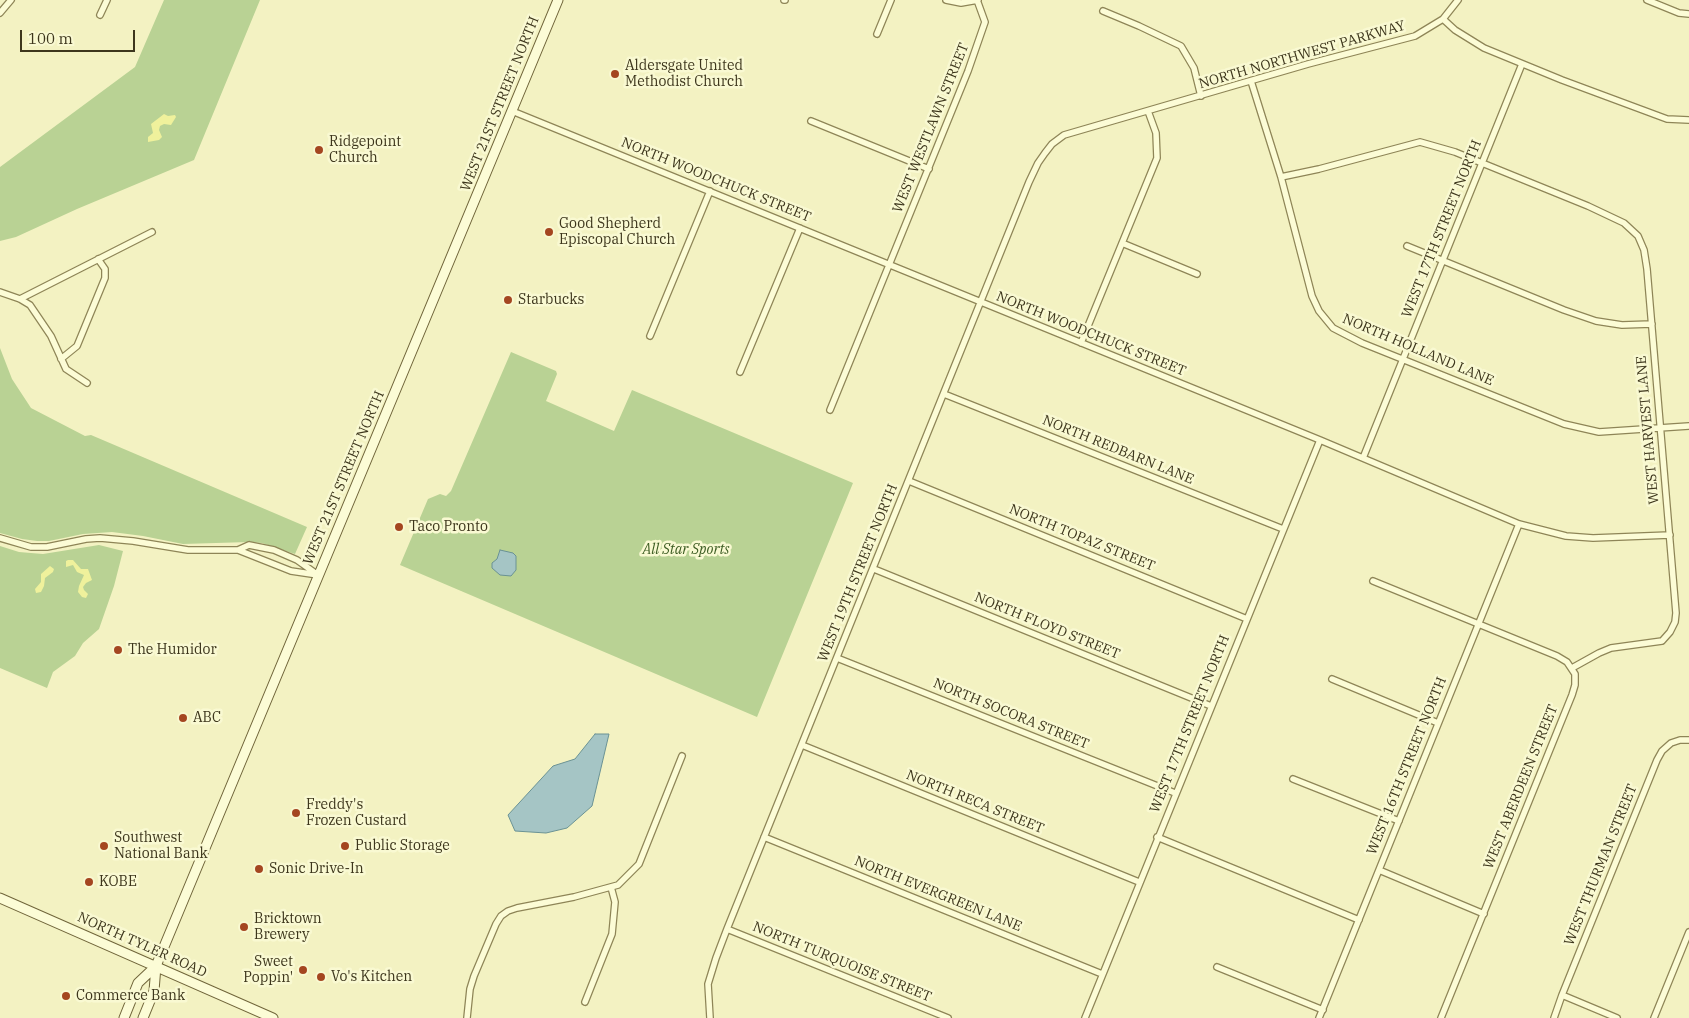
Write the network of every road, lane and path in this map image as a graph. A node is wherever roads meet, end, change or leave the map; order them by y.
1 (11, 0) edge
2 (107, 0) edge
3 (558, 0) edge
4 (891, 0) edge
5 (946, 0) edge
6 (977, 0) edge
7 (1458, 0) edge
8 (1647, 0) edge
9 (1103, 11) dead end
10 (0, 13) edge
11 (1689, 14) edge
12 (100, 15) dead end
13 (1443, 19) junction
14 (877, 34) dead end
15 (1522, 64) junction
16 (1251, 81) junction
17 (1201, 96) junction
18 (512, 111) junction
19 (1148, 111) junction
20 (1689, 120) edge
21 (811, 121) dead end
22 (1052, 144) joint
23 (1483, 162) junction
24 (929, 169) junction
25 (1281, 177) junction
26 (710, 191) junction
27 (800, 228) junction
28 (152, 232) dead end
29 (1122, 243) junction
30 (1407, 246) dead end
31 (98, 259) junction
32 (1443, 260) junction
33 (890, 264) junction
34 (1197, 274) dead end
35 (0, 292) edge
36 (20, 299) junction
37 (981, 302) junction
38 (1652, 324) junction
39 (650, 336) dead end
40 (1081, 343) junction
41 (1404, 358) junction
42 (61, 359) junction
43 (740, 372) dead end
44 (87, 383) dead end
45 (944, 394) junction
46 (830, 410) dead end
47 (1689, 426) edge
48 (1661, 429) junction
49 (1320, 440) junction
50 (1363, 458) junction
51 (909, 481) junction
52 (1519, 524) junction
53 (1283, 529) junction
54 (1670, 535) junction
55 (0, 538) edge
56 (238, 550) junction
57 (874, 569) junction
58 (318, 575) junction
59 (1373, 581) dead end
60 (1247, 619) junction
61 (1478, 624) junction
62 (837, 658) junction
63 (1572, 668) junction
64 (1332, 680) dead end
65 (1211, 706) junction
66 (1438, 723) junction
67 (1689, 740) edge
68 (802, 745) junction
69 (682, 756) dead end
70 (1293, 778) dead end
71 (1176, 793) junction
72 (1399, 821) junction
73 (764, 837) junction
74 (1158, 837) junction
75 (1379, 870) junction
76 (1139, 882) junction
77 (611, 887) junction
78 (0, 898) edge
79 (1484, 914) junction
80 (1359, 920) junction
81 (727, 929) junction
82 (1689, 932) edge
83 (156, 966) junction
84 (1217, 967) dead end
85 (1102, 974) junction
86 (1562, 995) junction
87 (585, 1002) dead end
88 (1322, 1010) junction
89 (124, 1018) edge
90 (143, 1018) edge
91 (273, 1018) edge
92 (467, 1018) edge
93 (710, 1018) edge
94 (948, 1018) edge
95 (1084, 1018) edge
96 (1319, 1018) edge
97 (1441, 1018) edge
98 (1554, 1018) edge
99 (1617, 1018) edge
100 (1654, 1018) edge

1 - 10 street
2 - 12 street
3 - 18 main road, WEST 21ST STREET NORTH
4 - 14 street
5 - 6 street
6 - 24 street, WEST WESTLAWN STREET
7 - 13 street
8 - 11 street
9 - 17 street
13 - 15 street
13 - 16 street, NORTH NORTHWEST PARKWAY
15 - 20 street
15 - 23 street, WEST 17TH STREET NORTH
16 - 17 street, NORTH NORTHWEST PARKWAY
16 - 25 street, NORTH HOLLAND LANE
17 - 19 street, NORTH NORTHWEST PARKWAY
18 - 26 street, NORTH WOODCHUCK STREET
18 - 58 main road, WEST 21ST STREET NORTH
19 - 22 street, NORTH NORTHWEST PARKWAY
19 - 29 street
21 - 24 street
22 - 37 street, WEST 19TH STREET NORTH
23 - 25 street
23 - 32 street, WEST 17TH STREET NORTH
23 - 38 street, WEST HARVEST LANE
24 - 33 street, WEST WESTLAWN STREET
25 - 41 street, NORTH HOLLAND LANE
26 - 27 street, NORTH WOODCHUCK STREET
26 - 39 street
27 - 33 street, NORTH WOODCHUCK STREET
27 - 43 street
28 - 31 street
29 - 34 street
29 - 40 street
30 - 32 street
31 - 36 street
31 - 42 street
32 - 38 street
32 - 41 street, WEST 17TH STREET NORTH
33 - 37 street, NORTH WOODCHUCK STREET
33 - 46 street, WEST WESTLAWN STREET
35 - 36 street
36 - 42 street
37 - 40 street, NORTH WOODCHUCK STREET
37 - 45 street, WEST 19TH STREET NORTH
38 - 48 street, WEST HARVEST LANE
40 - 49 street, NORTH WOODCHUCK STREET
41 - 48 street, NORTH HOLLAND LANE
41 - 50 street, WEST 17TH STREET NORTH
42 - 44 street
45 - 51 street, WEST 19TH STREET NORTH
45 - 53 street, NORTH REDBARN LANE
47 - 48 street, NORTH HOLLAND LANE
48 - 54 street, WEST HARVEST LANE
49 - 50 street, NORTH WOODCHUCK STREET
49 - 53 street, WEST 17TH STREET NORTH
50 - 52 street, NORTH WOODCHUCK STREET
51 - 57 street, WEST 19TH STREET NORTH
51 - 60 street, NORTH TOPAZ STREET
52 - 54 street, NORTH WOODCHUCK STREET
52 - 61 street, WEST 16TH STREET NORTH
53 - 60 street, WEST 17TH STREET NORTH
54 - 63 street, WEST HARVEST LANE
55 - 56 street
56 - 58 street
56 - 58 street
57 - 62 street, WEST 19TH STREET NORTH
57 - 65 street, NORTH FLOYD STREET
58 - 83 main road, WEST 21ST STREET NORTH
59 - 61 street
60 - 65 street, WEST 17TH STREET NORTH
61 - 63 street
61 - 66 street, WEST 16TH STREET NORTH
62 - 68 street, WEST 19TH STREET NORTH
62 - 71 street, NORTH SOCORA STREET
63 - 79 street, WEST ABERDEEN STREET
64 - 66 street
65 - 71 street, WEST 17TH STREET NORTH
66 - 72 street, WEST 16TH STREET NORTH
67 - 86 street, WEST THURMAN STREET
68 - 73 street, WEST 19TH STREET NORTH
68 - 76 street, NORTH RECA STREET
69 - 77 street
70 - 72 street
71 - 74 street, WEST 17TH STREET NORTH
72 - 75 street, WEST 16TH STREET NORTH
73 - 81 street, WEST 19TH STREET NORTH
73 - 85 street, NORTH EVERGREEN LANE
74 - 76 street, WEST 17TH STREET NORTH
74 - 80 street
75 - 79 street
75 - 80 street, WEST 16TH STREET NORTH
76 - 85 street, WEST 17TH STREET NORTH
77 - 87 street
77 - 92 street
78 - 83 main road, NORTH TYLER ROAD
79 - 97 street, WEST ABERDEEN STREET
80 - 88 street, WEST 16TH STREET NORTH
81 - 93 street, WEST 19TH STREET NORTH
81 - 94 street, NORTH TURQUOISE STREET
82 - 100 street
83 - 89 main road, WEST 21ST STREET NORTH
83 - 90 main road, WEST 21ST STREET NORTH
83 - 91 main road, NORTH TYLER ROAD
84 - 88 street
85 - 95 street, WEST 17TH STREET NORTH
86 - 98 street, WEST THURMAN STREET
86 - 99 street
88 - 96 street, WEST 16TH STREET NORTH

